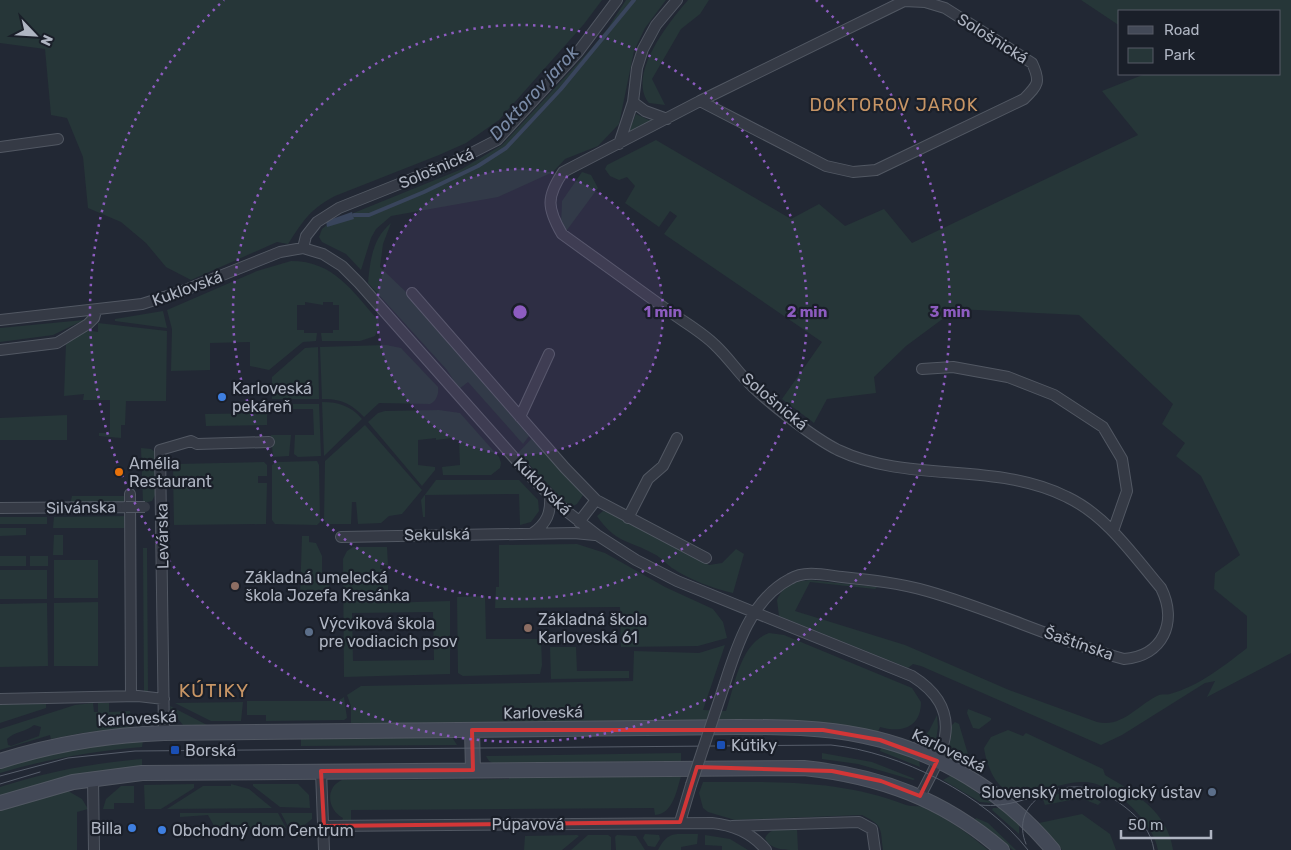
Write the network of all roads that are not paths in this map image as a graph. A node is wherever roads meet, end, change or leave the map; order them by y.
1 (617, 0) edge
2 (676, 0) edge
3 (633, 102) junction
4 (700, 102) junction
5 (667, 118) junction
6 (58, 139) dead end
7 (619, 144) junction
8 (0, 147) edge
9 (303, 248) junction
10 (412, 293) dead end
11 (96, 310) junction
12 (0, 320) edge
13 (0, 350) edge
14 (549, 354) dead end
15 (922, 370) dead end
16 (520, 416) junction
17 (677, 438) dead end
18 (269, 442) dead end
19 (130, 494) dead end
20 (550, 496) junction
21 (596, 500) junction
22 (162, 507) junction
23 (0, 508) edge
24 (628, 518) junction
25 (579, 522) junction
26 (1112, 531) junction
27 (533, 534) junction
28 (597, 535) junction
29 (341, 537) dead end
30 (706, 558) dead end
31 (755, 613) junction
32 (131, 696) junction
33 (0, 699) edge
34 (164, 699) junction
35 (472, 730) junction
36 (164, 733) junction
37 (938, 761) junction
38 (0, 762) edge
39 (473, 770) junction
40 (321, 771) junction
41 (93, 778) junction
42 (920, 796) junction
43 (0, 803) edge
44 (680, 822) junction
45 (772, 824) junction
46 (324, 826) junction
47 (732, 826) junction
48 (765, 849) edge
49 (94, 850) edge
50 (324, 850) edge
51 (875, 850) edge
52 (1002, 850) edge
53 (1053, 850) edge

1 - 9 street, Sološnická
2 - 3 street
3 - 5 street
3 - 7 street
4 - 4 street, Sološnická
4 - 5 street, Sološnická
5 - 7 street, Sološnická
6 - 8 street
7 - 26 street, Sološnická
9 - 11 street, Kuklovská
9 - 20 street, Kuklovská
10 - 16 street
11 - 12 street, Kuklovská
11 - 13 street
14 - 16 street
15 - 26 street
16 - 21 street
17 - 24 street
18 - 22 street, Levárska
19 - 32 street, Levárska
20 - 25 street, Kuklovská
20 - 27 street
21 - 24 street
21 - 25 street
22 - 23 street, Silvánska, bridge
22 - 34 street, Levárska
24 - 30 street
25 - 28 street, Kuklovská
26 - 31 street, Šaštínska
27 - 28 street, Sekulská
27 - 29 street, Sekulská
28 - 31 street, Kuklovská
31 - 37 street, Kuklovská
31 - 44 street, Šaštínska, bridge
32 - 33 street, Karloveská
32 - 34 street, Karloveská
34 - 36 street, Levárska
35 - 36 main road, Karloveská
35 - 37 main road, Karloveská
35 - 39 main road
36 - 38 main road, Karloveská
37 - 42 street, Kuklovská
37 - 53 main road, Karloveská
39 - 40 main road
39 - 42 main road
40 - 41 main road
40 - 46 street
41 - 43 main road
41 - 49 street
42 - 52 main road
44 - 46 street, Púpavová
44 - 47 street, Púpavová
45 - 47 street, Púpavová
45 - 48 street
45 - 51 street, Púpavová
46 - 50 street
47 - 48 street, Púpavová

